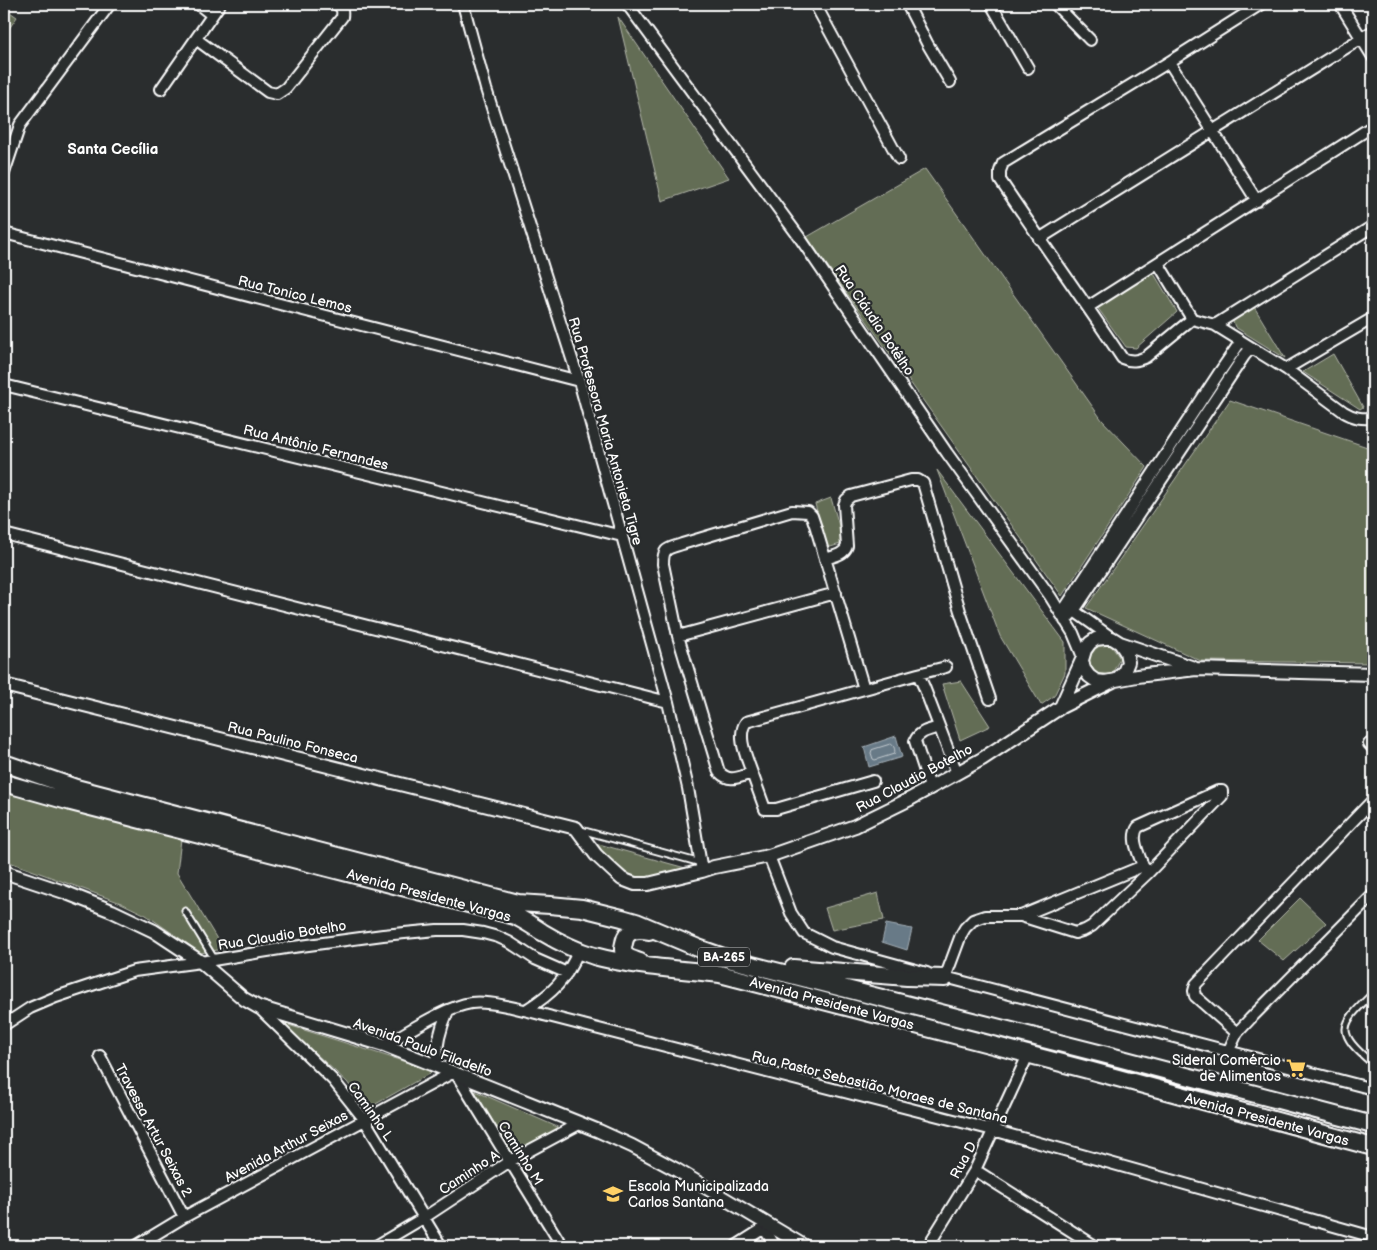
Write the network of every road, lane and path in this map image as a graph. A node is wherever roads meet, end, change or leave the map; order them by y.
1 (110, 4) edge
2 (198, 4) edge
3 (220, 4) edge
4 (336, 4) edge
5 (463, 4) edge
6 (631, 4) edge
7 (815, 4) edge
8 (907, 4) edge
9 (991, 4) edge
10 (1055, 4) edge
11 (1261, 4) edge
12 (1340, 4) edge
13 (212, 15) junction
14 (1373, 31) edge
15 (1362, 38) junction
16 (196, 39) junction
17 (1090, 40) dead end
18 (1373, 57) edge
19 (1169, 62) junction
20 (1028, 68) dead end
21 (950, 82) dead end
22 (161, 89) dead end
23 (1373, 126) edge
24 (1213, 132) junction
25 (899, 159) dead end
26 (4, 173) edge
27 (1257, 201) junction
28 (1373, 226) edge
29 (4, 233) edge
30 (1039, 239) junction
31 (1158, 263) junction
32 (1088, 307) junction
33 (1373, 318) edge
34 (1192, 319) junction
35 (1215, 325) junction
36 (1241, 341) junction
37 (1251, 348) junction
38 (1286, 369) junction
39 (579, 381) junction
40 (4, 385) edge
41 (1373, 418) edge
42 (4, 534) edge
43 (622, 536) junction
44 (825, 559) junction
45 (836, 593) junction
46 (1067, 613) junction
47 (678, 636) junction
48 (1116, 641) junction
49 (1083, 658) junction
50 (946, 667) dead end
51 (1196, 668) junction
52 (918, 674) junction
53 (1373, 674) edge
54 (1115, 680) junction
55 (4, 685) edge
56 (864, 689) junction
57 (990, 699) dead end
58 (668, 702) junction
59 (1061, 707) junction
60 (939, 726) junction
61 (4, 763) edge
62 (752, 773) junction
63 (956, 773) junction
64 (873, 781) dead end
65 (4, 783) edge
66 (930, 787) junction
67 (1373, 800) edge
68 (576, 828) junction
69 (769, 856) junction
70 (706, 867) junction
71 (1146, 870) junction
72 (4, 872) edge
73 (1373, 896) edge
74 (185, 911) dead end
75 (1021, 916) junction
76 (669, 935) junction
77 (579, 950) junction
78 (216, 960) junction
79 (202, 962) junction
80 (753, 966) junction
81 (657, 967) junction
82 (567, 973) junction
83 (945, 978) junction
84 (1373, 993) edge
85 (258, 1008) junction
86 (526, 1010) junction
87 (448, 1011) junction
88 (4, 1025) edge
89 (1237, 1033) junction
90 (384, 1045) junction
91 (1228, 1052) junction
92 (1028, 1055) junction
93 (100, 1056) dead end
94 (1373, 1064) edge
95 (436, 1066) junction
96 (454, 1074) junction
97 (1373, 1089) edge
98 (364, 1119) junction
99 (579, 1124) junction
100 (1373, 1125) edge
101 (993, 1130) junction
102 (1373, 1148) edge
103 (510, 1161) junction
104 (976, 1170) junction
105 (184, 1216) junction
106 (425, 1218) junction
107 (767, 1226) junction
108 (1373, 1237) edge
109 (136, 1246) edge
110 (376, 1246) edge
111 (442, 1246) edge
112 (560, 1246) edge
113 (736, 1246) edge
114 (775, 1246) edge
115 (804, 1246) edge
116 (928, 1246) edge
117 (1095, 1246) edge

1 - 26 street
2 - 13 street
3 - 13 street
4 - 16 street
5 - 39 street, Rua Professora Maria Antonieta Tigre
6 - 46 street, Rua Cláudia Botêlho
7 - 25 street
8 - 21 street
9 - 20 street
10 - 17 street
11 - 19 street
12 - 15 street
13 - 16 street
14 - 15 street
15 - 18 street
15 - 24 street
16 - 22 street
19 - 24 street
19 - 30 street
23 - 27 street
24 - 27 street
24 - 30 street
27 - 31 street
28 - 35 street
29 - 39 street, Rua Tonico Lemos
30 - 32 street
31 - 32 street
31 - 34 street
32 - 34 street
33 - 38 street
34 - 35 street
35 - 36 street
36 - 37 street
36 - 46 street
37 - 38 street
37 - 46 street
38 - 41 street
39 - 43 street, Rua Professora Maria Antonieta Tigre
40 - 43 street, Rua Antônio Fernandes
42 - 58 street
43 - 58 street, Rua Professora Maria Antonieta Tigre
44 - 45 street
44 - 47 street
44 - 57 street
45 - 47 street
45 - 56 street
46 - 48 street
46 - 49 street, Rua Cláudia Botêlho
47 - 62 street
48 - 49 street
48 - 51 street
48 - 54 street
49 - 54 street
49 - 59 street
50 - 52 street
51 - 53 street, Rua Claudio Botelho
51 - 54 street, Rua Claudio Botelho
52 - 56 street
52 - 60 street
54 - 59 street, Rua Claudio Botelho
55 - 68 street, Rua Paulino Fonseca
56 - 62 street
58 - 70 street, Rua Professora Maria Antonieta Tigre
59 - 63 street, Rua Claudio Botelho
60 - 63 street
60 - 66 street
61 - 76 main road, Avenida Presidente Vargas / BA-265
62 - 64 street
63 - 66 street, Rua Claudio Botelho
65 - 77 main road, Avenida Presidente Vargas
66 - 69 street, Rua Claudio Botelho
67 - 89 street
68 - 70 lane, Rua Paulino Fonseca
68 - 70 street
69 - 70 street, Rua Claudio Botelho
69 - 83 street
71 - 71 street
71 - 75 street
71 - 75 street
72 - 79 street, Avenida Paulo Filadelfo
73 - 89 street
74 - 78 lane
75 - 83 street
76 - 80 main road, Avenida Presidente Vargas / BA-265
76 - 81 main road
77 - 81 main road, Avenida Presidente Vargas
77 - 82 street
78 - 79 street, Rua Claudio Botelho
78 - 82 street, Rua Claudio Botelho
79 - 85 street, Avenida Paulo Filadelfo
79 - 88 street, Rua Claudio Botelho
80 - 83 main road
80 - 100 main road, Avenida Presidente Vargas / BA-265
81 - 92 main road, Avenida Presidente Vargas
82 - 86 street
83 - 91 street
84 - 94 lane
85 - 90 street, Avenida Paulo Filadelfo
85 - 98 street, Caminho L
86 - 87 street, Rua Pastor Sebastião Moraes de Santana
86 - 101 street, Rua Pastor Sebastião Moraes de Santana
87 - 90 street, Rua Pastor Sebastião Moraes de Santana
87 - 95 street
89 - 91 street
90 - 95 street, Avenida Paulo Filadelfo
91 - 97 street
92 - 101 street, Rua D
92 - 102 main road, Avenida Presidente Vargas
93 - 105 street, Travessa Artur Seixas 2
95 - 96 street, Avenida Paulo Filadelfo
96 - 98 street, Avenida Arthur Seixas
96 - 99 street, Avenida Paulo Filadelfo
96 - 103 street, Caminho M
98 - 105 street, Avenida Arthur Seixas
98 - 106 street, Caminho L
99 - 103 street, Caminho A
99 - 107 street, Avenida Paulo Filadelfo
101 - 104 street, Rua D
101 - 108 street, Rua Pastor Sebastião Moraes de Santana
103 - 106 street, Caminho A
103 - 112 street, Caminho M
104 - 116 street, Rua D
104 - 117 street
105 - 109 street, Avenida Arthur Seixas
106 - 110 street, Caminho A
106 - 111 street, Caminho L
107 - 113 street
107 - 114 street
107 - 115 street, Avenida Paulo Filadelfo

